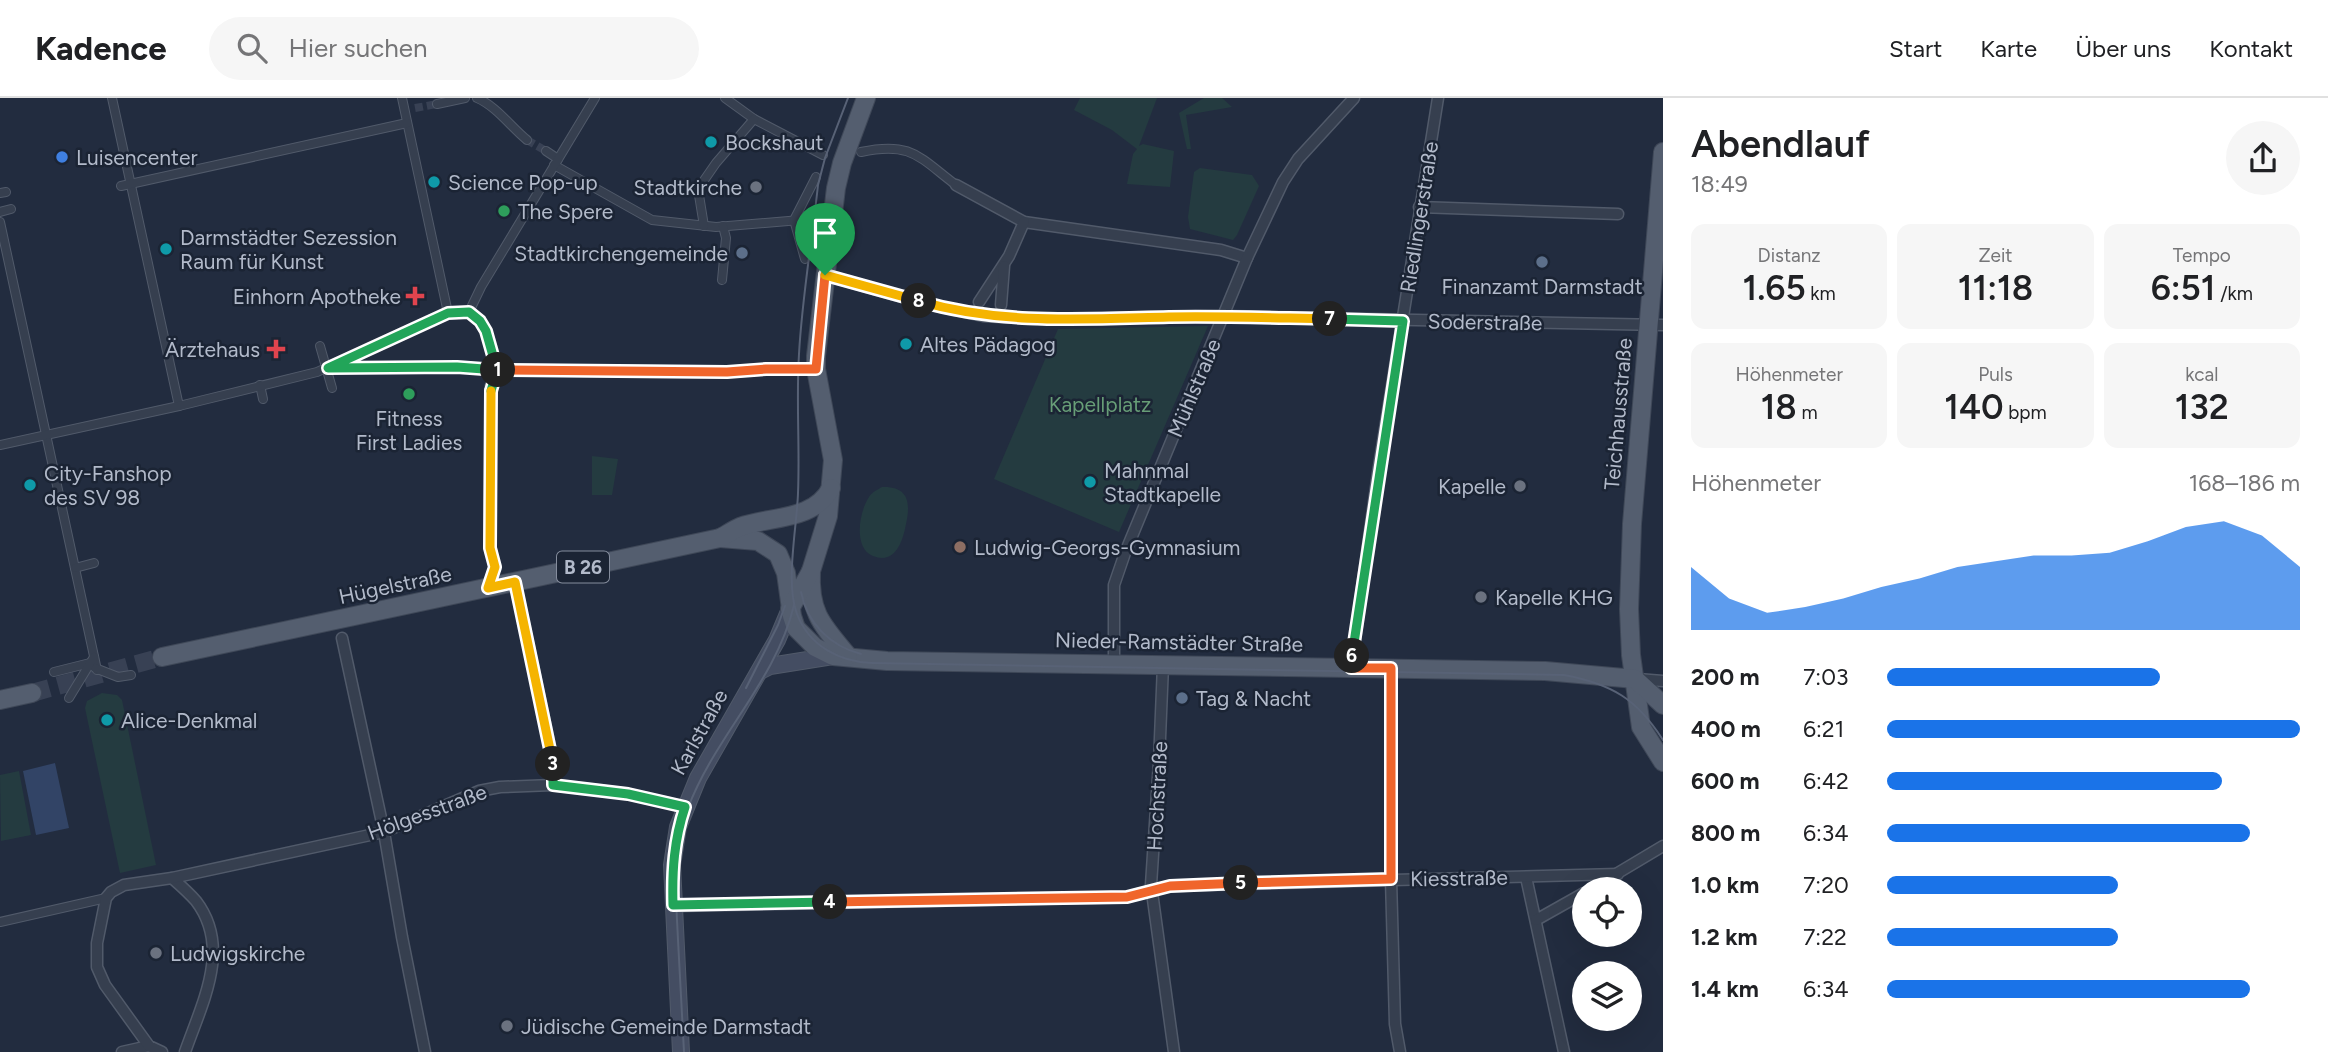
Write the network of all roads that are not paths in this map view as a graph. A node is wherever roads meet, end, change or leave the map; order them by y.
1 (112, 98) edge
2 (402, 98) edge
3 (465, 98) edge
4 (477, 98) edge
5 (596, 98) edge
6 (725, 98) edge
7 (866, 98) edge
8 (1354, 98) edge
9 (1438, 98) edge
10 (437, 104) dead end
11 (415, 108) tunnel mouth
12 (404, 110) junction
13 (754, 120) junction
14 (407, 123) junction
15 (527, 140) tunnel mouth
16 (546, 151) tunnel mouth
17 (861, 152) dead end
18 (1663, 152) edge
19 (822, 155) dead end
20 (236, 161) junction
21 (556, 162) junction
22 (239, 170) dead end
23 (1662, 175) edge
24 (816, 177) dead end
25 (126, 185) junction
26 (956, 185) joint
27 (1419, 207) junction
28 (11, 209) dead end
29 (0, 212) edge
30 (1619, 214) dead end
31 (832, 218) junction
32 (812, 219) joint
33 (794, 220) junction
34 (0, 222) edge
35 (1024, 222) junction
36 (704, 226) junction
37 (723, 226) junction
38 (1247, 258) junction
39 (805, 259) dead end
40 (1005, 262) junction
41 (825, 275) junction
42 (722, 280) dead end
43 (979, 302) dead end
44 (1001, 305) dead end
45 (447, 310) junction
46 (469, 312) junction
47 (1223, 316) junction
48 (1403, 321) junction
49 (1656, 325) edge
50 (320, 346) dead end
51 (328, 368) junction
52 (816, 369) junction
53 (499, 373) junction
54 (260, 385) junction
55 (332, 388) dead end
56 (263, 399) dead end
57 (153, 402) dead end
58 (179, 405) junction
59 (167, 408) junction
60 (62, 421) dead end
61 (64, 431) junction
62 (47, 435) junction
63 (0, 445) edge
64 (831, 488) junction
65 (720, 538) junction
66 (778, 554) joint
67 (94, 563) dead end
68 (75, 568) junction
69 (811, 571) junction
70 (515, 582) junction
71 (488, 588) junction
72 (790, 609) junction
73 (342, 638) dead end
74 (840, 656) junction
75 (162, 657) tunnel mouth
76 (92, 660) junction
77 (1114, 664) junction
78 (1163, 665) junction
79 (1351, 668) junction
80 (1391, 668) junction
81 (760, 671) junction
82 (54, 672) dead end
83 (131, 675) dead end
84 (1635, 679) junction
85 (1663, 681) edge
86 (32, 693) tunnel mouth
87 (69, 698) dead end
88 (0, 700) edge
89 (1663, 705) edge
90 (1663, 761) edge
91 (553, 785) junction
92 (685, 807) junction
93 (384, 832) junction
94 (1663, 846) edge
95 (1618, 874) junction
96 (1526, 877) junction
97 (1613, 877) edge
98 (172, 878) junction
99 (1391, 879) junction
100 (1152, 891) junction
101 (106, 898) junction
102 (1572, 900) edge
103 (673, 905) junction
104 (1536, 919) junction
105 (0, 922) edge
106 (149, 1046) junction
107 (122, 1052) edge
108 (162, 1052) edge
109 (185, 1052) edge
110 (425, 1052) edge
111 (681, 1052) edge
112 (1174, 1052) edge
113 (1400, 1052) edge
114 (1564, 1052) edge

1 - 25 street
2 - 12 street
3 - 10 street
4 - 15 street
5 - 21 street
6 - 13 street
7 - 31 main road, Karlstraße
8 - 38 street, Mühlstraße
9 - 27 street, Riedlingerstraße
11 - 12 street
12 - 14 street
13 - 19 street
13 - 36 street
14 - 20 street
14 - 45 street
16 - 21 street
17 - 26 street
18 - 23 main road, Teichhausstraße
20 - 22 street
20 - 25 street
21 - 36 street
21 - 46 street
23 - 49 main road, Teichhausstraße
24 - 33 street
25 - 58 street
26 - 35 street
27 - 30 street
27 - 48 street, Riedlingerstraße
28 - 29 street
31 - 32 street
31 - 41 main road, Karlstraße
32 - 33 street
33 - 37 street
33 - 39 street
34 - 62 street
35 - 38 street
35 - 40 street
36 - 37 street
37 - 42 street
38 - 47 street, Mühlstraße
40 - 43 street
40 - 44 street
41 - 47 street, Soderstraße
41 - 52 main road, Karlstraße
45 - 46 street
45 - 51 street
46 - 53 street
47 - 48 street, Soderstraße
47 - 77 street, Mühlstraße
48 - 49 street, Soderstraße
48 - 79 street, Riedlingerstraße
49 - 84 main road, Teichhausstraße
50 - 51 street
51 - 53 street
51 - 54 street
51 - 55 street
52 - 53 street
52 - 64 main road, Karlstraße
53 - 71 street
54 - 56 street
54 - 58 street
57 - 59 street
58 - 59 street
59 - 61 street
60 - 61 street
61 - 62 street
62 - 63 street
62 - 68 street
64 - 65 main road, Hügelstraße / B 26
64 - 69 main road, Karlstraße
65 - 66 main road, Hügelstraße
65 - 70 main road, Hügelstraße / B 26
66 - 72 main road, Karlstraße
67 - 68 street
68 - 76 street
69 - 72 main road, Karlstraße
69 - 74 main road
70 - 71 main road, Hügelstraße / B 26
70 - 91 street
71 - 75 main road, Hügelstraße / B 26
72 - 74 main road, Nieder-Ramstädter Straße
72 - 81 main road, Karlstraße
73 - 93 street
74 - 77 main road, Nieder-Ramstädter Straße
74 - 81 main road, Nieder-Ramstädter Straße
76 - 82 street
76 - 83 street
76 - 87 street
77 - 78 main road, Nieder-Ramstädter Straße
78 - 79 main road, Nieder-Ramstädter Straße
78 - 100 street, Hochstraße
79 - 80 main road, Nieder-Ramstädter Straße
80 - 84 main road, Nieder-Ramstädter Straße
80 - 99 street
81 - 92 main road, Karlstraße
84 - 85 street
84 - 89 main road
84 - 90 main road
86 - 88 main road
91 - 92 street, Hölgesstraße
91 - 93 street, Hölgesstraße
92 - 103 main road, Karlstraße
93 - 98 street, Hölgesstraße
93 - 110 street
94 - 95 street
95 - 96 street, Kiesstraße
95 - 97 street
96 - 99 street, Kiesstraße
96 - 104 street
98 - 101 street, Hölgesstraße
98 - 109 street
99 - 100 street, Kiesstraße
99 - 113 street
100 - 103 street, Kiesstraße
100 - 112 street, Hochstraße
101 - 105 street
101 - 106 street
102 - 104 street
103 - 111 main road, Karlstraße
104 - 114 street
106 - 107 street
106 - 108 street

